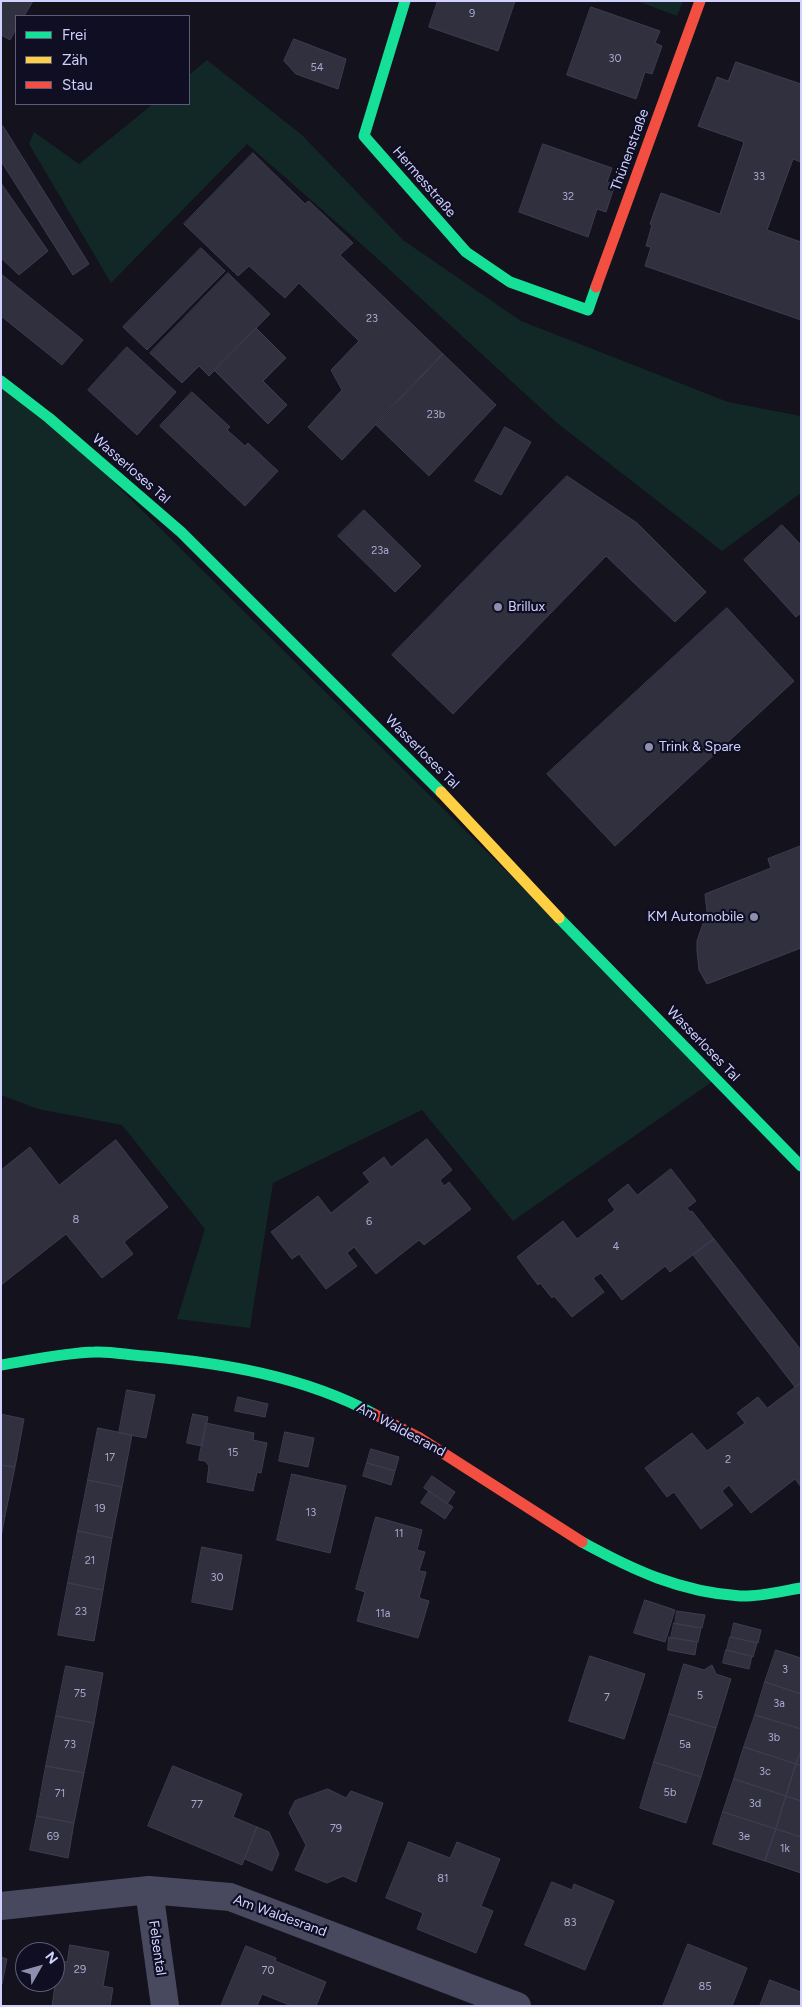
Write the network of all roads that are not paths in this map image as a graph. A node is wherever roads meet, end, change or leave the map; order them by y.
1 (405, 1) edge
2 (700, 1) edge
3 (588, 310) joint
4 (1, 381) edge
5 (801, 1166) edge
6 (1, 1365) edge
7 (801, 1588) edge
8 (149, 1890) junction
9 (1, 1906) edge
10 (165, 2006) edge
11 (517, 2006) edge

1 - 3 street, Hermesstraße
2 - 3 street, Thünenstraße
4 - 5 street, Wasserloses Tal
6 - 7 street, Am Waldesrand
8 - 9 street, Am Waldesrand
8 - 10 street, Felsental
8 - 11 street, Am Waldesrand

